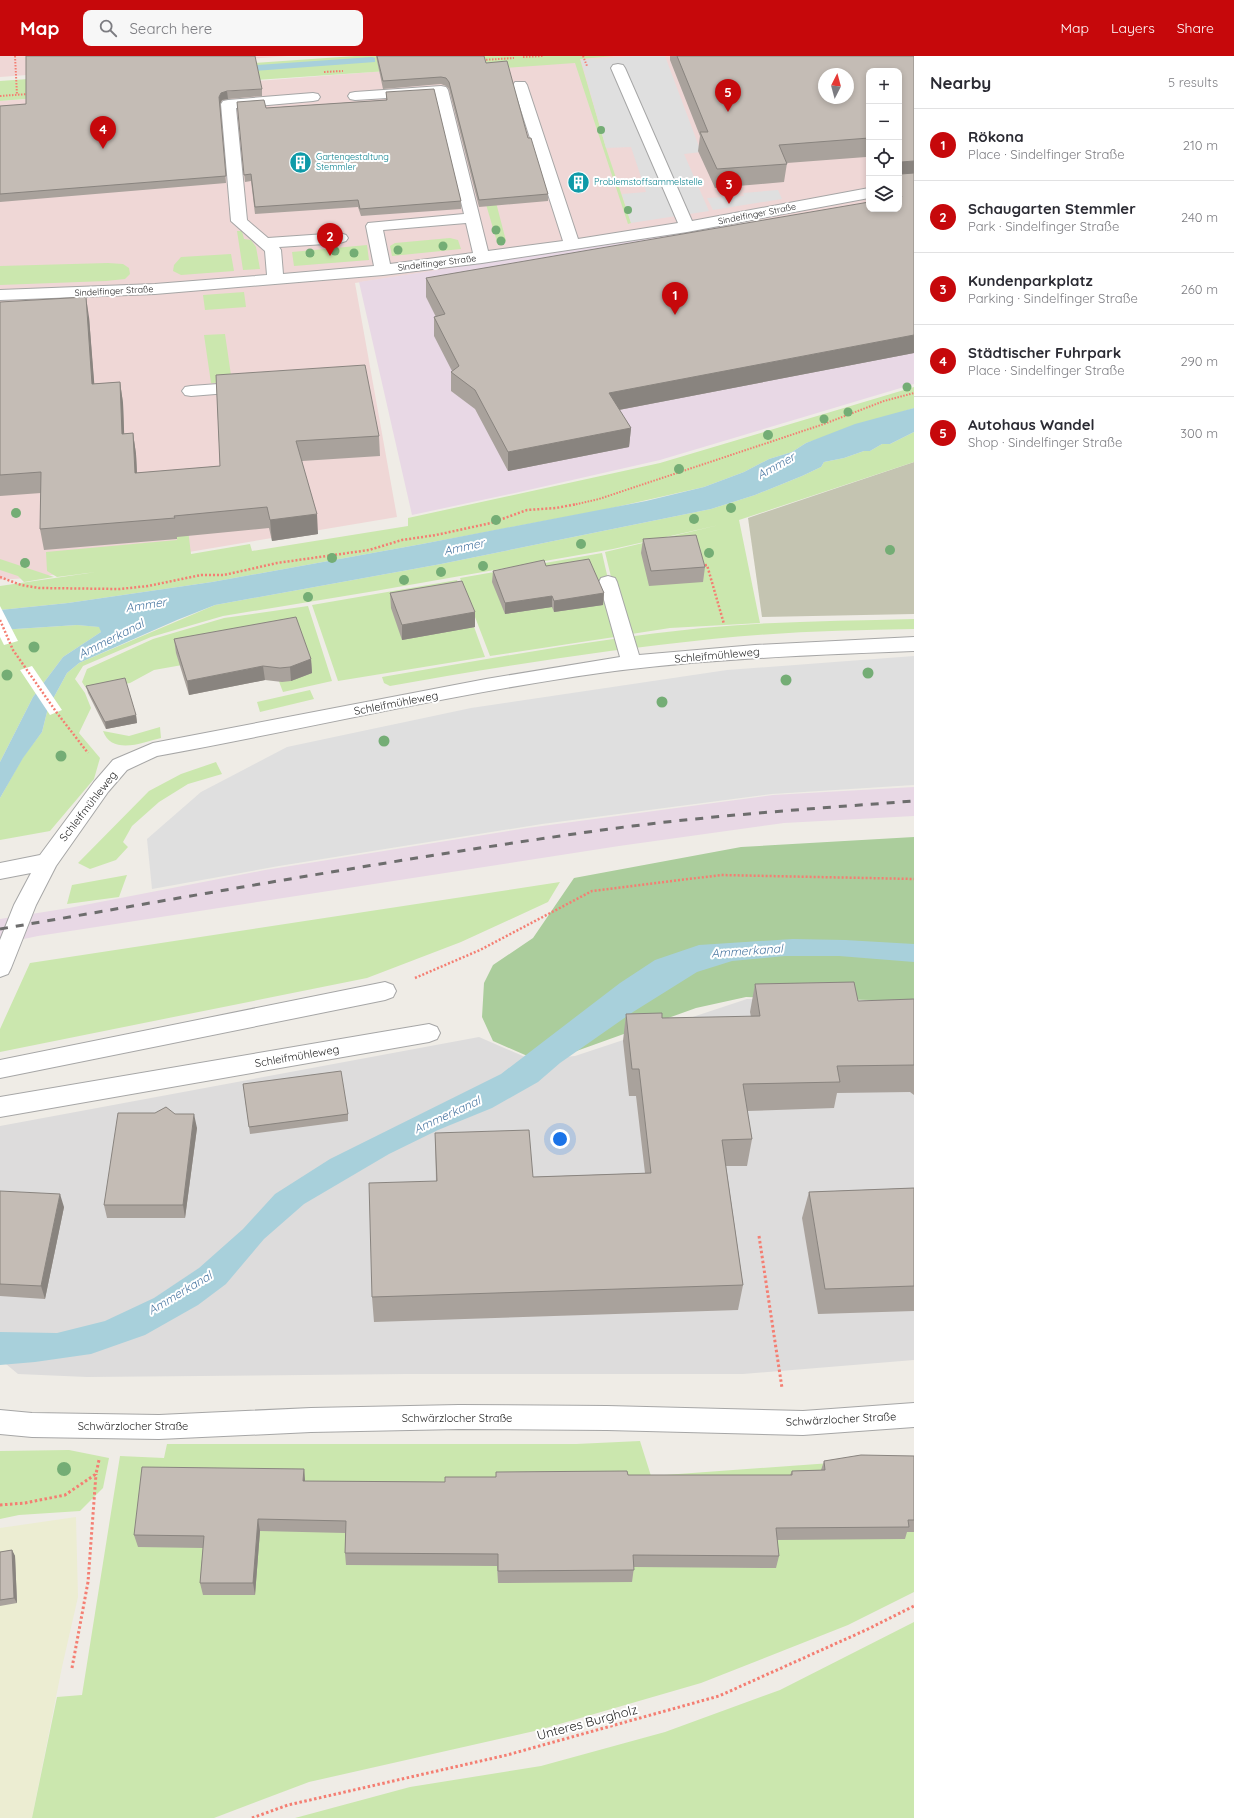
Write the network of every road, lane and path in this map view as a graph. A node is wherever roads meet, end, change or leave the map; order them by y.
1 (15, 56) edge
2 (583, 56) edge
3 (587, 66) dead end
4 (618, 68) dead end
5 (520, 85) dead end
6 (32, 94) edge
7 (17, 95) junction
8 (0, 96) edge
9 (355, 96) dead end
10 (313, 97) dead end
11 (866, 194) edge
12 (472, 218) junction
13 (687, 227) junction
14 (340, 238) dead end
15 (264, 243) junction
16 (572, 245) junction
17 (482, 258) junction
18 (383, 270) junction
19 (275, 280) junction
20 (0, 295) edge
21 (262, 386) edge
22 (192, 391) dead end
23 (914, 393) edge
24 (699, 567) edge
25 (0, 577) edge
26 (608, 582) dead end
27 (0, 620) edge
28 (914, 644) edge
29 (733, 653) junction
30 (632, 664) junction
31 (120, 765) junction
32 (47, 862) junction
33 (0, 871) edge
34 (914, 879) edge
35 (0, 968) edge
36 (385, 991) joint
37 (429, 1033) dead end
38 (0, 1069) edge
39 (0, 1107) edge
40 (759, 1236) dead end
41 (914, 1415) edge
42 (0, 1422) edge
43 (787, 1422) junction
44 (106, 1426) junction
45 (96, 1474) junction
46 (0, 1505) edge
47 (914, 1606) edge
48 (72, 1668) dead end
49 (252, 1818) edge

1 - 7 path
2 - 3 path
4 - 13 street
5 - 16 street
6 - 7 path
7 - 8 path
9 - 12 street
10 - 15 street
11 - 13 street, Sindelfinger Straße
12 - 17 street
12 - 18 street
13 - 16 street, Sindelfinger Straße
14 - 15 street
15 - 19 street
16 - 17 street, Sindelfinger Straße
17 - 18 street, Sindelfinger Straße
18 - 19 street, Sindelfinger Straße
19 - 20 street, Sindelfinger Straße
21 - 22 street
23 - 25 path
24 - 29 path
26 - 30 street
27 - 31 path
28 - 29 street, Schleifmühleweg
29 - 30 street, Schleifmühleweg
30 - 31 street, Schleifmühleweg
31 - 32 street, Schleifmühleweg
32 - 33 street
32 - 35 street, Schleifmühleweg
34 - 36 path
36 - 38 street
37 - 39 street, Schleifmühleweg
40 - 43 path
41 - 43 street, Schwärzlocher Straße
42 - 44 street, Schwärzlocher Straße
43 - 44 street, Schwärzlocher Straße
44 - 45 path
45 - 46 path
45 - 48 path
47 - 49 path, Unteres Burgholz

